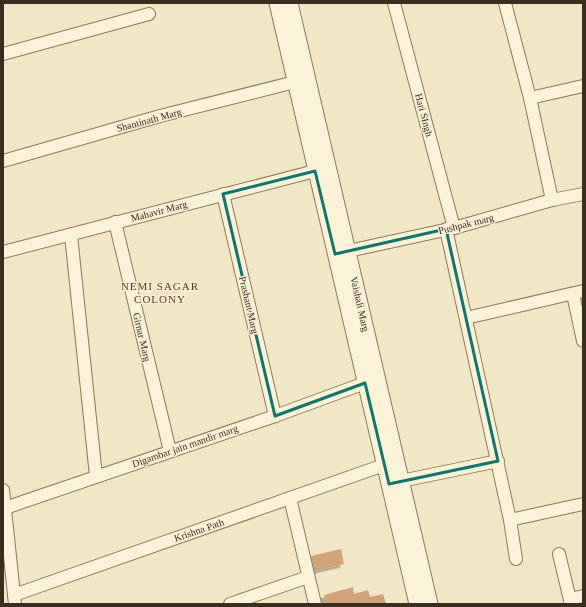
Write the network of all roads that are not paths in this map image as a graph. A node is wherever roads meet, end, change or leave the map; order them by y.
1 (277, 3) edge
2 (290, 3) edge
3 (394, 3) edge
4 (505, 3) edge
5 (149, 14) dead end
6 (3, 54) edge
7 (295, 82) junction
8 (583, 86) edge
9 (530, 98) junction
10 (3, 161) edge
11 (315, 171) junction
12 (223, 194) junction
13 (583, 194) edge
14 (552, 200) junction
15 (115, 222) junction
16 (450, 228) junction
17 (71, 235) junction
18 (3, 252) edge
19 (342, 252) junction
20 (578, 293) edge
21 (466, 318) junction
22 (583, 341) edge
23 (365, 383) junction
24 (275, 416) junction
25 (170, 451) junction
26 (498, 461) junction
27 (384, 465) junction
28 (96, 476) junction
29 (395, 482) junction
30 (3, 490) edge
31 (290, 498) junction
32 (583, 504) edge
33 (5, 508) junction
34 (510, 520) junction
35 (559, 554) dead end
36 (7, 559) edge
37 (516, 559) dead end
38 (308, 577) junction
39 (583, 596) edge
40 (15, 600) edge
41 (570, 602) edge
42 (230, 604) edge
43 (315, 604) edge
44 (417, 604) edge
45 (430, 604) edge

1 - 7 street, Vaishali Marg
2 - 19 street, Vaishali Marg
3 - 16 street, Hari SIngh
4 - 9 street
5 - 6 street
7 - 10 street, Shantinath Marg
7 - 11 street, Vaishali Marg
8 - 9 street
9 - 14 street
11 - 12 street, Mahavir Marg
11 - 19 street, Vaishali Marg
12 - 15 street, Mahavir Marg
12 - 24 street, Prashant Marg
13 - 14 street, Pushpak marg
14 - 16 street, Pushpak marg
15 - 17 street, Mahavir Marg
15 - 25 street, Girnar Marg
16 - 19 street, Pushpak marg
16 - 21 street, Hari SIngh
17 - 18 street, Mahavir Marg
17 - 28 street
19 - 23 street, Vaishali Marg
19 - 29 street, Vaishali Marg
20 - 21 street
20 - 22 street
21 - 26 street, Hari SIngh
23 - 24 street, Digambar jain mandir marg
23 - 27 street, Vaishali Marg
24 - 25 street, Digambar jain mandir marg
25 - 28 street, Digambar jain mandir marg
26 - 29 street
26 - 34 street, Hari SIngh
27 - 29 street, Vaishali Marg
27 - 31 street, Krishna Path
28 - 33 street, Digambar jain mandir marg
29 - 44 street, Vaishali Marg
29 - 45 street, Vaishali Marg
30 - 33 street
31 - 38 street
31 - 40 street, Krishna Path
32 - 34 street
33 - 36 street
34 - 37 street, Hari SIngh
35 - 41 street
36 - 40 street
38 - 42 street
38 - 43 street
39 - 41 street

